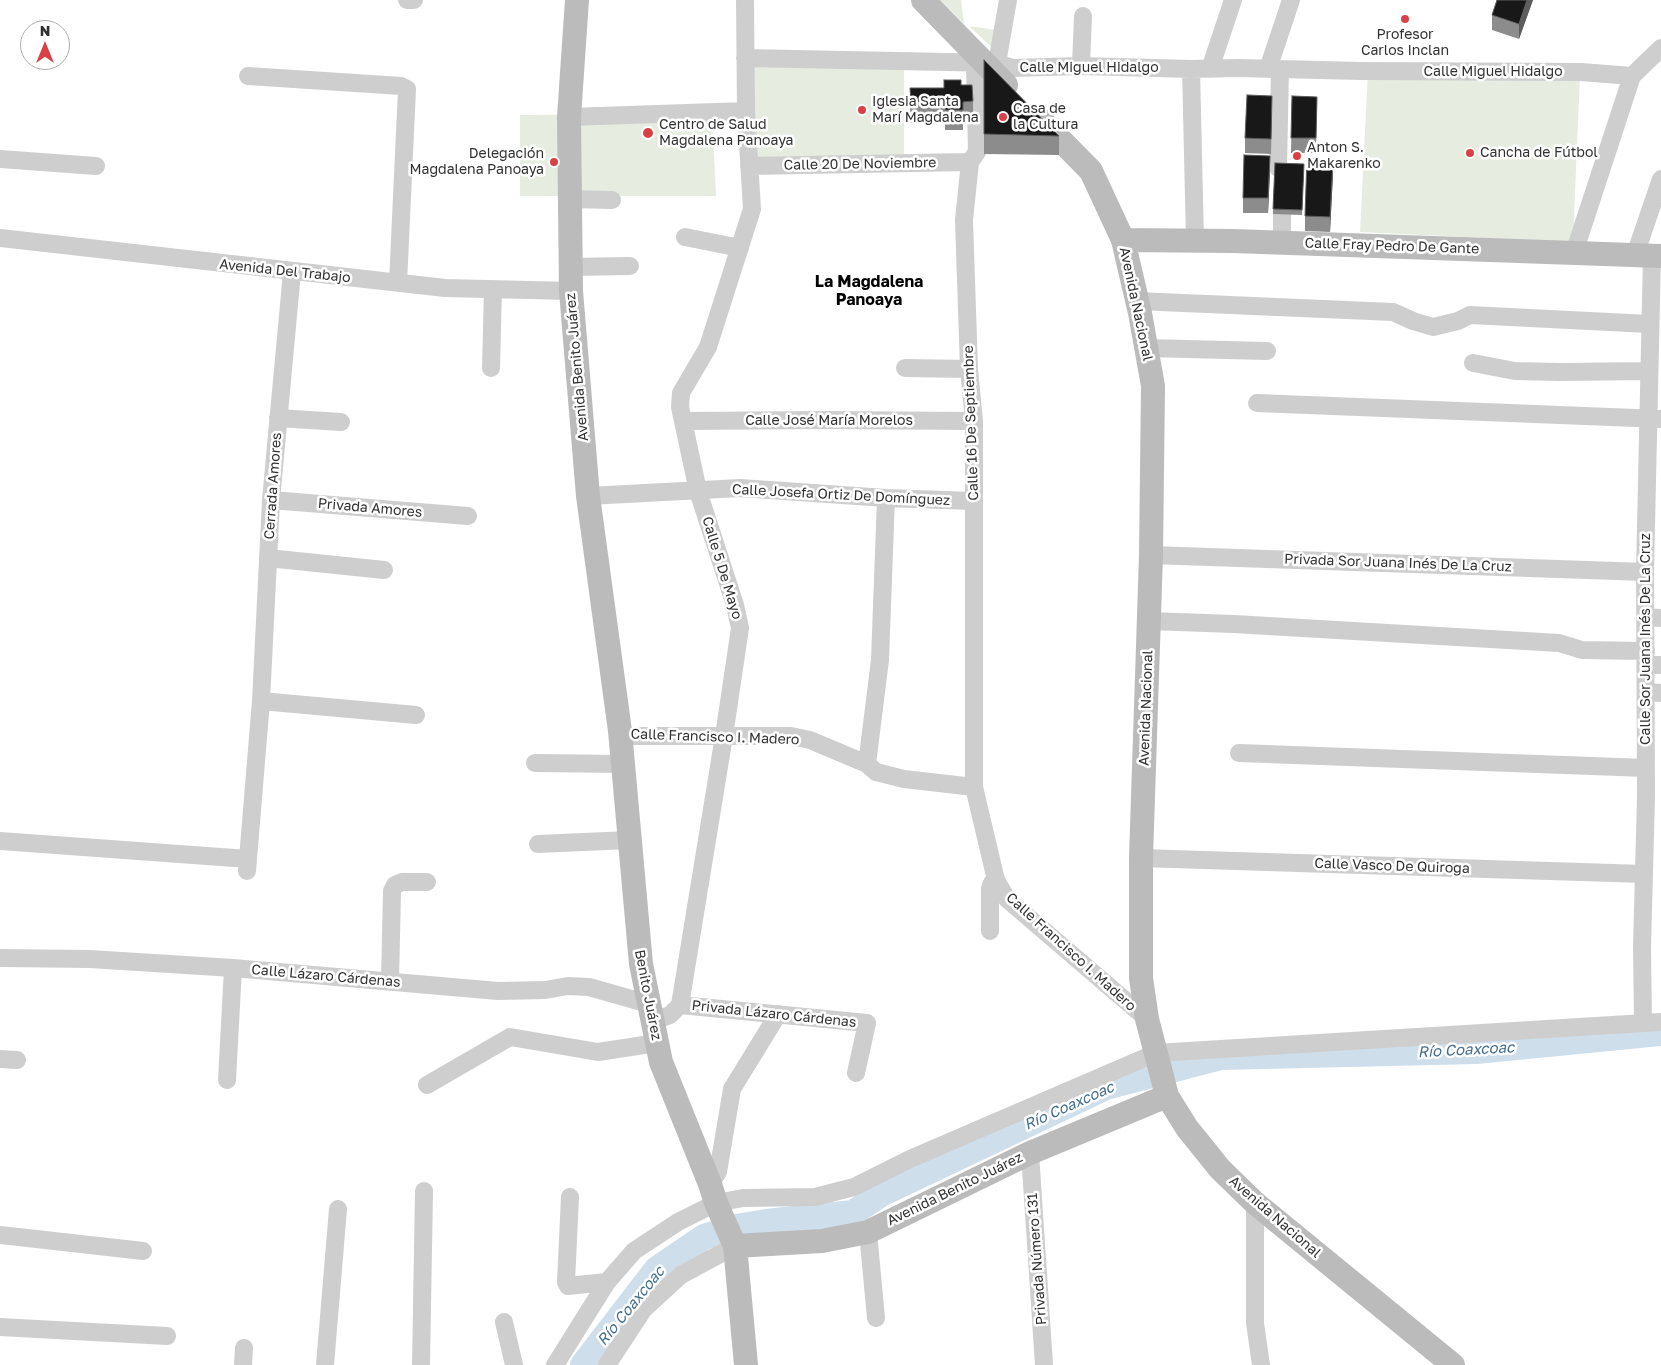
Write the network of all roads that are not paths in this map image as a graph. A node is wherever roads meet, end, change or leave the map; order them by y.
1 (407, 0) edge
2 (414, 0) edge
3 (577, 0) edge
4 (745, 0) edge
5 (923, 0) edge
6 (1008, 0) edge
7 (1233, 0) edge
8 (1291, 0) edge
9 (1083, 16) dead end
10 (1661, 48) edge
11 (746, 58) junction
12 (985, 62) junction
13 (1081, 66) junction
14 (1210, 68) junction
15 (1191, 69) junction
16 (1274, 69) junction
17 (248, 76) dead end
18 (1632, 76) junction
19 (746, 111) junction
20 (569, 116) junction
21 (0, 158) edge
22 (970, 162) junction
23 (96, 166) dead end
24 (749, 166) junction
25 (1278, 168) edge
26 (1661, 179) edge
27 (570, 199) junction
28 (612, 200) dead end
29 (1282, 215) edge
30 (685, 237) dead end
31 (0, 238) edge
32 (1123, 240) junction
33 (1195, 240) junction
34 (1282, 243) junction
35 (740, 248) junction
36 (1574, 253) junction
37 (1649, 255) edge
38 (570, 266) junction
39 (630, 266) dead end
40 (292, 272) junction
41 (398, 283) junction
42 (493, 289) junction
43 (571, 291) junction
44 (1137, 302) junction
45 (1649, 324) junction
46 (1146, 348) junction
47 (1267, 352) dead end
48 (1473, 363) dead end
49 (491, 368) dead end
50 (905, 368) dead end
51 (969, 369) junction
52 (1649, 371) junction
53 (1256, 403) dead end
54 (278, 418) junction
55 (1655, 418) edge
56 (684, 421) junction
57 (974, 421) junction
58 (341, 422) dead end
59 (698, 491) junction
60 (588, 496) junction
61 (886, 498) junction
62 (272, 500) junction
63 (974, 501) junction
64 (468, 516) dead end
65 (1654, 517) edge
66 (1151, 555) junction
67 (268, 558) junction
68 (384, 570) dead end
69 (1645, 572) junction
70 (1653, 618) edge
71 (1149, 621) junction
72 (1651, 660) edge
73 (1653, 692) edge
74 (262, 702) junction
75 (416, 715) dead end
76 (620, 732) junction
77 (724, 736) junction
78 (1239, 753) dead end
79 (535, 763) dead end
80 (623, 764) junction
81 (867, 764) junction
82 (1646, 768) junction
83 (974, 787) junction
84 (629, 840) junction
85 (0, 841) edge
86 (538, 844) dead end
87 (1140, 858) junction
88 (1650, 864) edge
89 (996, 880) junction
90 (426, 882) dead end
91 (990, 931) dead end
92 (0, 958) edge
93 (233, 968) junction
94 (390, 981) junction
95 (680, 1005) junction
96 (778, 1014) junction
97 (1147, 1019) junction
98 (1661, 1022) edge
99 (653, 1023) junction
100 (1642, 1023) junction
101 (1158, 1058) junction
102 (856, 1073) dead end
103 (227, 1080) dead end
104 (427, 1085) dead end
105 (1166, 1092) junction
106 (1030, 1153) junction
107 (424, 1190) dead end
108 (570, 1197) dead end
109 (1255, 1203) junction
110 (338, 1209) dead end
111 (723, 1217) junction
112 (868, 1232) junction
113 (0, 1235) edge
114 (143, 1251) dead end
115 (608, 1282) junction
116 (876, 1318) dead end
117 (504, 1322) dead end
118 (0, 1327) edge
119 (167, 1336) dead end
120 (325, 1365) edge
121 (422, 1365) edge
122 (514, 1365) edge
123 (555, 1365) edge
124 (607, 1365) edge
125 (746, 1365) edge
126 (1044, 1365) edge
127 (1261, 1365) edge
128 (1453, 1365) edge

1 - 2 street
3 - 20 street, Avenida Benito Juárez
4 - 11 street
5 - 12 street, Avenida Nacional
6 - 12 street, Calle 16 De Septiembre
7 - 14 street
8 - 16 street
9 - 13 street
10 - 18 street
11 - 12 street, Calle Miguel Hidalgo
11 - 19 street
12 - 13 street, Calle Miguel Hidalgo
12 - 22 street, Calle 16 De Septiembre
12 - 32 street, Avenida Nacional
13 - 15 street, Calle Miguel Hidalgo
14 - 15 street, Calle Miguel Hidalgo
14 - 16 street, Calle Miguel Hidalgo
15 - 33 street
16 - 18 street, Calle Miguel Hidalgo
16 - 25 street
17 - 41 street
18 - 36 street
19 - 20 street
19 - 24 street, Calle 5 De Mayo
20 - 27 street, Avenida Benito Juárez
21 - 23 street
22 - 24 street, Calle 20 De Noviembre
22 - 51 street, Calle 16 De Septiembre
24 - 35 street, Calle 5 De Mayo
26 - 37 street, Calle Sor Juana Inés De La Cruz
27 - 28 street
27 - 38 street, Avenida Benito Juárez
29 - 34 street
30 - 35 street
31 - 40 street, Avenida Del Trabajo
32 - 33 street, Calle Fray Pedro De Gante
32 - 44 street, Avenida Nacional
33 - 34 street, Calle Fray Pedro De Gante
34 - 36 street, Calle Fray Pedro De Gante
35 - 56 street, Calle 5 De Mayo
36 - 37 street, Calle Fray Pedro De Gante
37 - 45 street, Calle Sor Juana Inés De La Cruz
38 - 39 street
38 - 43 street, Avenida Benito Juárez
40 - 41 street, Avenida Del Trabajo
40 - 54 street, Cerrada Amores
41 - 42 street, Avenida Del Trabajo
42 - 43 street, Avenida Del Trabajo
42 - 49 street
43 - 60 street, Avenida Benito Juárez
44 - 45 street
44 - 46 street, Avenida Nacional
45 - 52 street, Calle Sor Juana Inés De La Cruz
46 - 47 street
46 - 66 street, Avenida Nacional
48 - 52 street
50 - 51 street
51 - 57 street, Calle 16 De Septiembre
52 - 55 street, Calle Sor Juana Inés De La Cruz
53 - 55 street
54 - 58 street
54 - 62 street, Cerrada Amores
55 - 65 street, Calle Sor Juana Inés De La Cruz
56 - 57 street, Calle José María Morelos
56 - 59 street, Calle 5 De Mayo
57 - 63 street, Calle 16 De Septiembre
59 - 60 street, Calle Josefa Ortiz De Domínguez
59 - 61 street, Calle Josefa Ortiz De Domínguez
59 - 77 street, Calle 5 De Mayo
60 - 76 street, Avenida Benito Juárez
61 - 63 street, Calle Josefa Ortiz De Domínguez
61 - 81 street
62 - 64 street, Privada Amores
62 - 67 street, Cerrada Amores
63 - 83 street, Calle 16 De Septiembre
65 - 69 street, Calle Sor Juana Inés De La Cruz
66 - 69 street, Privada Sor Juana Inés De La Cruz
66 - 71 street, Avenida Nacional
67 - 68 street
67 - 74 street, Cerrada Amores
69 - 70 street, Calle Sor Juana Inés De La Cruz
70 - 72 street, Calle Sor Juana Inés De La Cruz
71 - 72 street
71 - 87 street, Avenida Nacional
72 - 73 street, Calle Sor Juana Inés De La Cruz
73 - 82 street, Calle Sor Juana Inés De La Cruz
74 - 75 street
74 - 85 street, Cerrada Amores
76 - 77 street, Calle Francisco I. Madero
76 - 80 street, Benito Juárez
77 - 81 street, Calle Francisco I. Madero
77 - 95 street, Calle 5 De Mayo
78 - 82 street
79 - 80 street
80 - 84 street, Benito Juárez
81 - 83 street, Calle Francisco I. Madero
82 - 88 street, Calle Sor Juana Inés De La Cruz
83 - 89 street, Calle Francisco I. Madero
84 - 86 street
84 - 99 street, Benito Juárez
87 - 88 street, Calle Vasco De Quiroga
87 - 97 street, Avenida Nacional
88 - 100 street, Calle Sor Juana Inés De La Cruz
89 - 91 street
89 - 97 street, Calle Francisco I. Madero
90 - 94 street
92 - 93 street, Calle Lázaro Cárdenas
93 - 94 street, Calle Lázaro Cárdenas
93 - 103 street
94 - 99 street, Calle Lázaro Cárdenas
95 - 96 street, Privada Lázaro Cárdenas
95 - 99 street
96 - 102 street, Privada Lázaro Cárdenas
96 - 111 street
97 - 101 street, Avenida Nacional
98 - 100 street
99 - 104 street
99 - 111 street, Benito Juárez
100 - 101 street
101 - 105 street, Avenida Nacional
101 - 111 street
105 - 106 street, Avenida Benito Juárez
105 - 109 street, Avenida Nacional
106 - 112 street, Avenida Benito Juárez
106 - 126 street, Privada Número 131
107 - 121 street
108 - 115 street
109 - 127 street
109 - 128 street, Avenida Nacional
110 - 120 street
111 - 112 street, Avenida Benito Juárez
111 - 115 street, Avenida Benito Juárez
111 - 124 street
111 - 125 street, Benito Juárez
112 - 116 street
113 - 114 street
115 - 123 street, Avenida Benito Juárez
117 - 122 street
118 - 119 street

